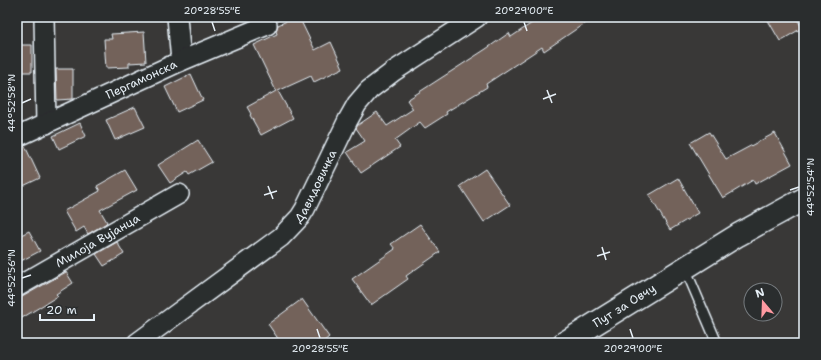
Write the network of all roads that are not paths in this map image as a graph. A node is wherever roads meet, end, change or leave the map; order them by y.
1 (44, 17) edge
2 (177, 17) edge
3 (477, 17) edge
4 (266, 25) dead end
5 (181, 61) junction
6 (46, 124) junction
7 (17, 137) edge
8 (179, 194) dead end
9 (804, 199) edge
10 (685, 268) junction
11 (17, 287) edge
12 (137, 343) edge
13 (564, 343) edge
14 (717, 343) edge

1 - 6 street
2 - 5 street
3 - 12 street, Давидовичка
4 - 5 street, Пергамонска
5 - 6 street, Пергамонска
6 - 7 street, Пергамонска
8 - 11 street, Милоја Вујанца
9 - 10 street, Пут за Овчу
10 - 13 street, Пут за Овчу
10 - 14 lane

